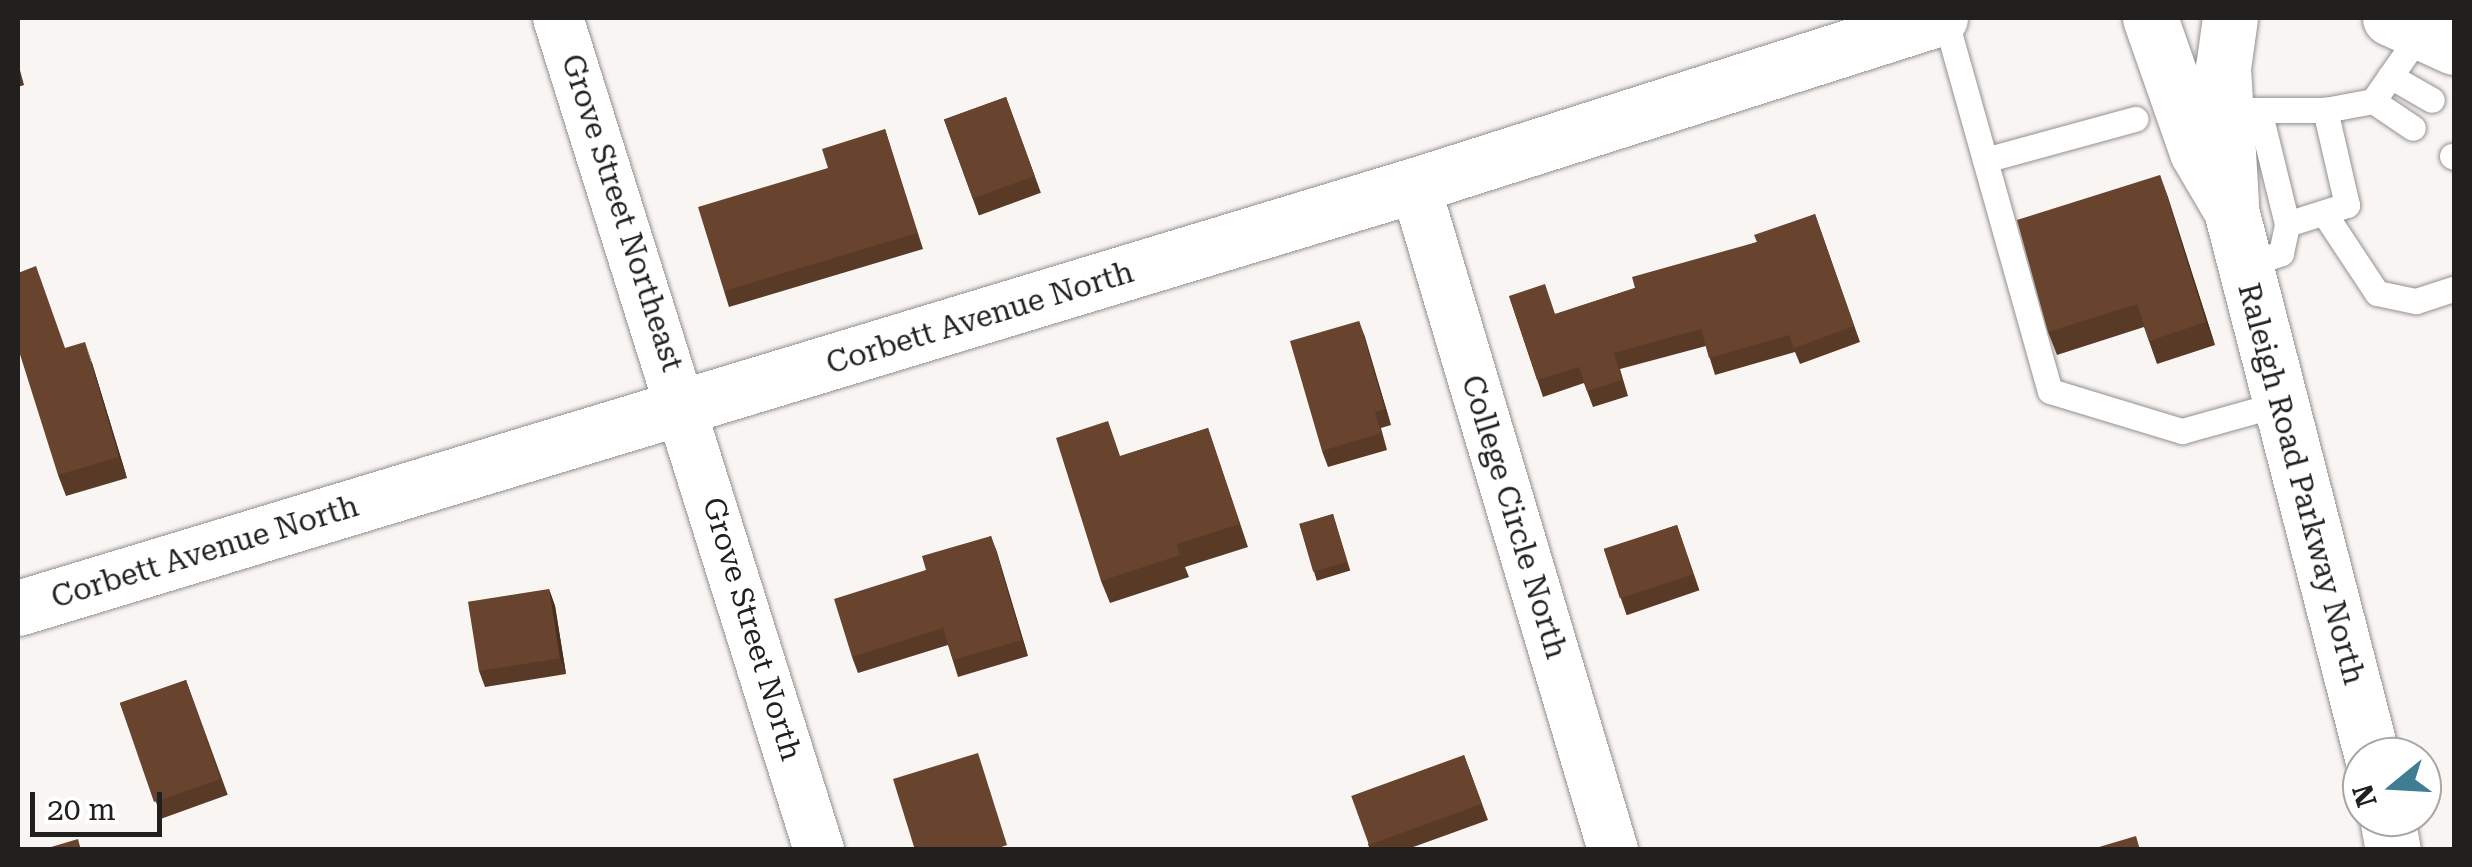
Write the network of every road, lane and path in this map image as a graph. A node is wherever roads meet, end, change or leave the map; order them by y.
1 (558, 18) edge
2 (1942, 18) edge
3 (2150, 18) edge
4 (2230, 18) edge
5 (2431, 30) edge
6 (2390, 76) junction
7 (2432, 100) dead end
8 (2373, 101) junction
9 (2243, 110) junction
10 (2326, 110) junction
11 (2135, 119) dead end
12 (2412, 128) dead end
13 (1985, 160) junction
14 (1415, 185) junction
15 (2230, 210) junction
16 (2324, 213) junction
17 (2287, 224) junction
18 (2244, 265) junction
19 (2454, 289) edge
20 (2279, 404) junction
21 (684, 409) junction
22 (18, 608) edge
23 (2367, 737) edge
24 (819, 850) edge
25 (1613, 850) edge

1 - 21 street, Grove Street Northeast
2 - 13 lane
2 - 14 street, Corbett Avenue North
3 - 15 street, Raleigh Road Parkway North
4 - 9 street, Raleigh Road Parkway North
5 - 6 lane
6 - 7 lane
6 - 8 lane
8 - 10 lane
8 - 12 lane
9 - 10 lane
9 - 15 street, Raleigh Road Parkway North
9 - 17 lane
10 - 16 lane
11 - 13 lane
13 - 20 lane
14 - 21 street, Corbett Avenue North
14 - 25 street, College Circle North
15 - 18 street, Raleigh Road Parkway North
16 - 17 lane
16 - 19 lane
17 - 18 lane
18 - 20 street, Raleigh Road Parkway North
20 - 23 street, Raleigh Road Parkway North
21 - 22 street, Corbett Avenue North
21 - 24 street, Grove Street North

